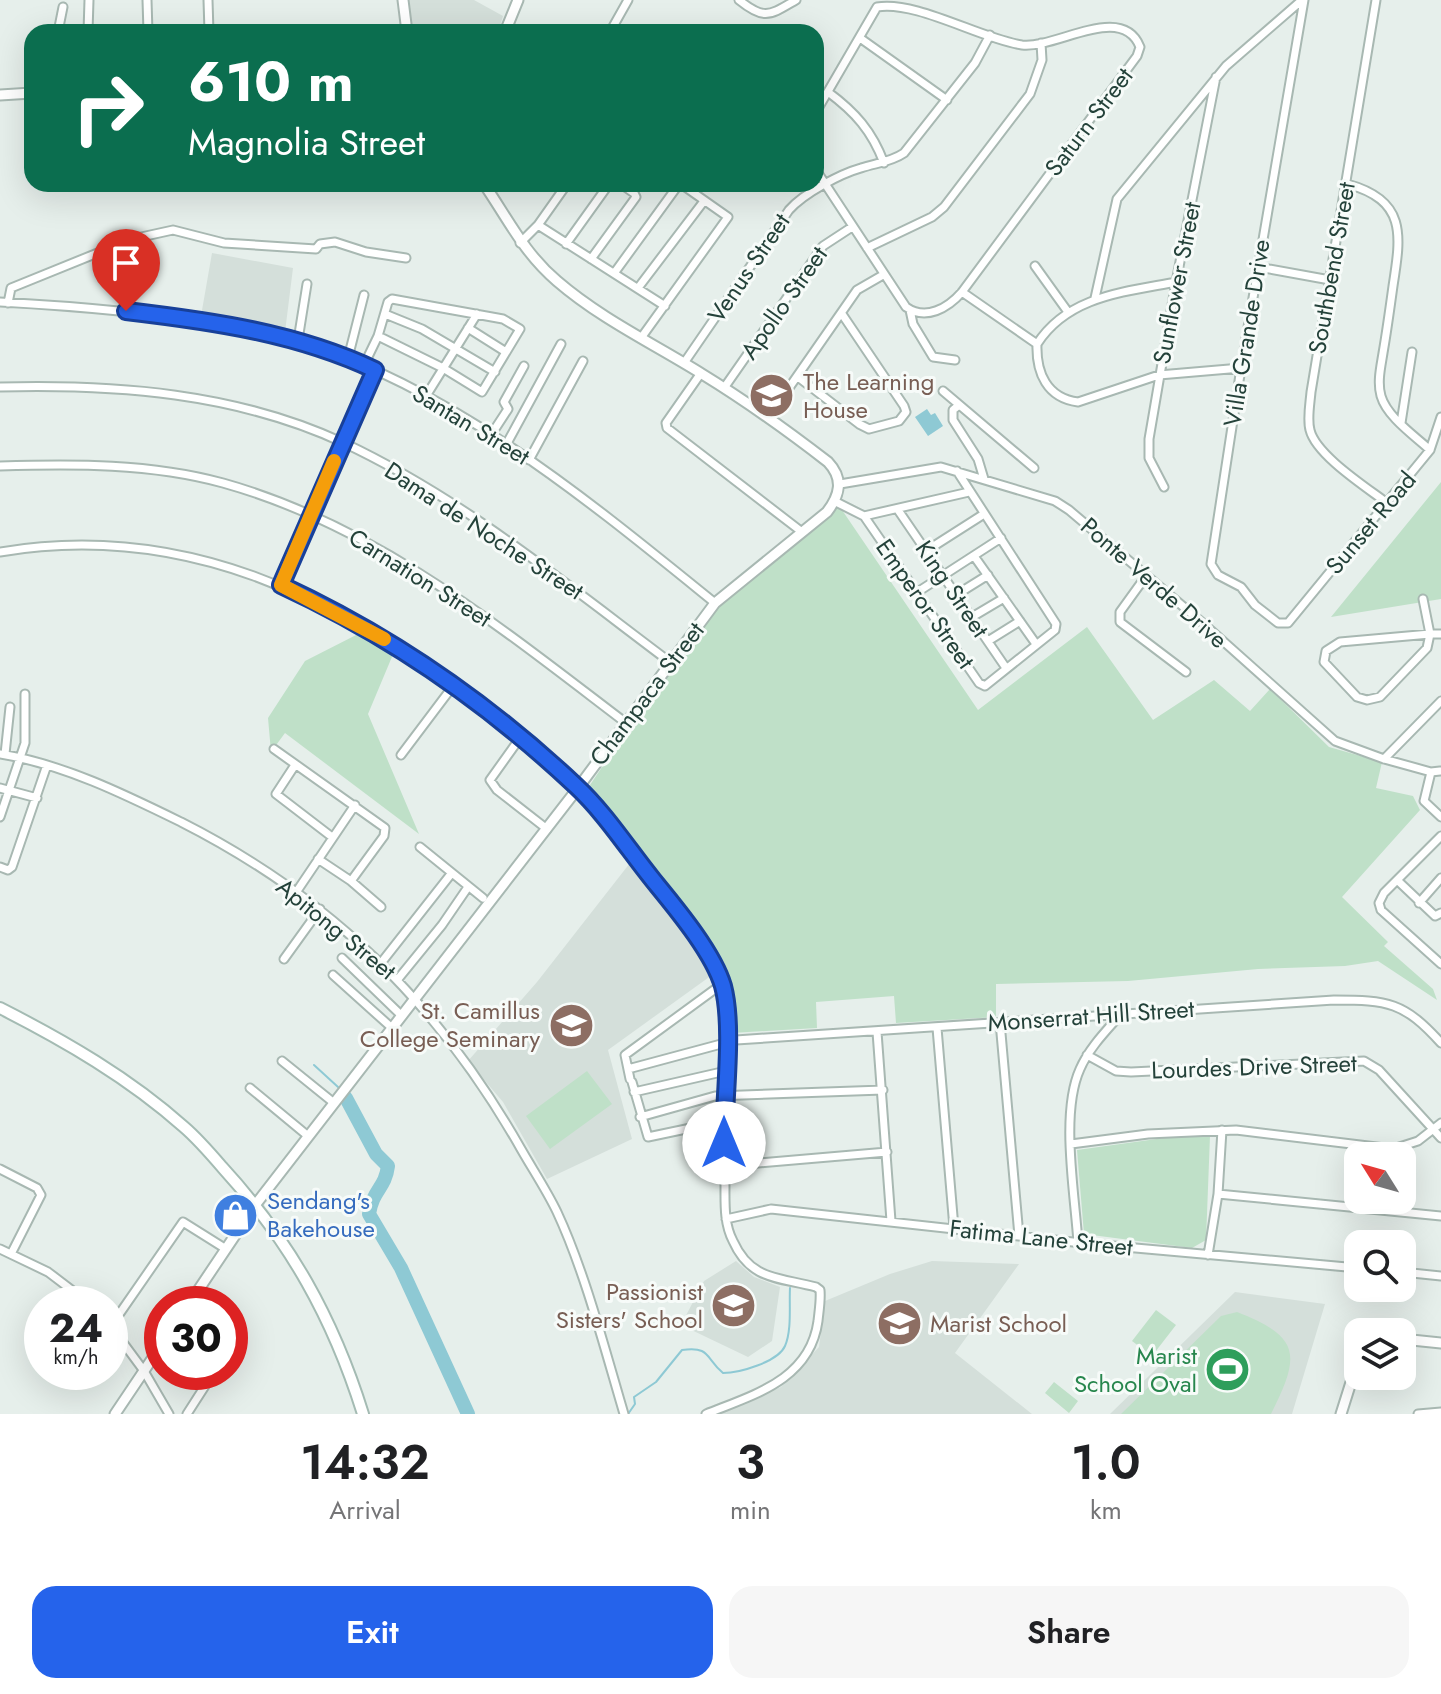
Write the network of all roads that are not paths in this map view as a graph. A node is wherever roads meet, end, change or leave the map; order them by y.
1 (147, 0) edge
2 (208, 0) edge
3 (403, 0) edge
4 (518, 0) edge
5 (628, 0) edge
6 (739, 0) edge
7 (796, 0) edge
8 (1303, 0) edge
9 (1376, 0) edge
10 (89, 1) edge
11 (894, 2) edge
12 (63, 7) dead end
13 (60, 24) edge
14 (88, 24) edge
15 (148, 24) edge
16 (209, 24) edge
17 (406, 24) edge
18 (508, 24) edge
19 (614, 24) edge
20 (990, 35) junction
21 (860, 38) junction
22 (1041, 43) junction
23 (1216, 77) junction
24 (828, 92) junction
25 (24, 94) edge
26 (0, 95) edge
27 (824, 99) edge
28 (947, 100) junction
29 (884, 163) junction
30 (824, 183) edge
31 (1347, 184) junction
32 (826, 186) junction
33 (488, 192) edge
34 (561, 192) edge
35 (603, 192) edge
36 (633, 192) edge
37 (674, 192) edge
38 (691, 192) edge
39 (815, 192) edge
40 (704, 201) junction
41 (538, 225) junction
42 (852, 227) junction
43 (520, 243) junction
44 (566, 244) junction
45 (867, 248) junction
46 (406, 258) dead end
47 (591, 259) junction
48 (1035, 266) dead end
49 (1258, 267) junction
50 (615, 272) junction
51 (883, 275) junction
52 (1330, 280) junction
53 (1176, 282) junction
54 (307, 284) dead end
55 (638, 288) junction
56 (962, 292) junction
57 (364, 295) dead end
58 (1095, 298) junction
59 (4, 303) edge
60 (665, 306) junction
61 (910, 310) junction
62 (1068, 312) junction
63 (385, 314) junction
64 (477, 314) junction
65 (842, 314) junction
66 (468, 328) junction
67 (378, 336) junction
68 (641, 338) junction
69 (298, 340) junction
70 (561, 344) dead end
71 (1037, 344) junction
72 (456, 348) junction
73 (506, 352) junction
74 (1412, 352) dead end
75 (348, 358) junction
76 (955, 360) dead end
77 (583, 361) dead end
78 (684, 363) junction
79 (364, 365) junction
80 (524, 366) dead end
81 (443, 368) junction
82 (1241, 368) junction
83 (375, 370) junction
84 (495, 372) junction
85 (701, 373) junction
86 (1159, 375) junction
87 (798, 377) junction
88 (0, 387) edge
89 (724, 388) junction
90 (943, 391) dead end
91 (426, 396) junction
92 (959, 405) junction
93 (1441, 417) edge
94 (768, 418) junction
95 (1401, 423) junction
96 (491, 435) junction
97 (342, 442) junction
98 (506, 445) junction
99 (1430, 450) junction
100 (529, 460) junction
101 (0, 466) edge
102 (1034, 468) dead end
103 (957, 471) junction
104 (984, 479) junction
105 (840, 484) junction
106 (1164, 487) dead end
107 (969, 492) junction
108 (834, 501) junction
109 (1387, 503) junction
110 (898, 510) junction
111 (312, 514) junction
112 (984, 514) junction
113 (864, 516) junction
114 (802, 532) junction
115 (1001, 538) junction
116 (926, 551) junction
117 (0, 552) edge
118 (974, 556) junction
119 (988, 575) junction
120 (943, 576) junction
121 (1146, 576) junction
122 (281, 585) junction
123 (916, 593) junction
124 (956, 595) junction
125 (1004, 598) junction
126 (1423, 599) dead end
127 (715, 603) junction
128 (972, 617) junction
129 (1020, 621) junction
130 (1288, 623) joint
131 (1430, 634) junction
132 (1441, 634) edge
133 (988, 641) junction
134 (1036, 644) junction
135 (670, 662) junction
136 (1006, 668) junction
137 (1186, 672) dead end
138 (453, 686) junction
139 (25, 694) dead end
140 (1441, 701) edge
141 (10, 707) dead end
142 (626, 723) junction
143 (520, 738) junction
144 (274, 749) dead end
145 (2, 754) edge
146 (401, 755) dead end
147 (19, 756) junction
148 (1384, 759) junction
149 (47, 765) junction
150 (295, 765) junction
151 (1438, 771) edge
152 (578, 788) junction
153 (4, 789) edge
154 (37, 798) junction
155 (355, 805) junction
156 (0, 817) edge
157 (1441, 817) edge
158 (547, 829) junction
159 (1441, 836) edge
160 (332, 837) junction
161 (420, 847) dead end
162 (318, 859) junction
163 (0, 867) edge
164 (451, 874) junction
165 (1441, 878) edge
166 (1397, 880) junction
167 (351, 881) junction
168 (468, 887) junction
169 (297, 891) junction
170 (483, 898) dead end
171 (1419, 903) junction
172 (381, 907) dead end
173 (320, 909) junction
174 (1441, 913) edge
175 (342, 958) dead end
176 (284, 959) dead end
177 (1440, 962) edge
178 (381, 963) junction
179 (333, 975) dead end
180 (398, 979) junction
181 (722, 984) junction
182 (416, 998) junction
183 (0, 1008) edge
184 (1121, 1014) junction
185 (402, 1016) junction
186 (1000, 1022) junction
187 (392, 1028) junction
188 (937, 1028) junction
189 (877, 1032) junction
190 (727, 1042) junction
191 (1441, 1043) edge
192 (1087, 1055) junction
193 (282, 1061) dead end
194 (628, 1069) junction
195 (723, 1072) junction
196 (250, 1088) dead end
197 (883, 1090) junction
198 (634, 1092) junction
199 (724, 1096) junction
200 (334, 1103) junction
201 (640, 1117) junction
202 (724, 1121) junction
203 (1441, 1123) edge
204 (1434, 1129) junction
205 (1222, 1130) junction
206 (308, 1136) junction
207 (1441, 1138) edge
208 (1071, 1144) junction
209 (887, 1152) junction
210 (724, 1166) junction
211 (0, 1169) edge
212 (1218, 1194) junction
213 (256, 1204) junction
214 (1441, 1216) edge
215 (726, 1219) junction
216 (891, 1221) junction
217 (954, 1228) junction
218 (1019, 1236) junction
219 (1078, 1243) junction
220 (0, 1249) edge
221 (226, 1249) junction
222 (11, 1254) junction
223 (1208, 1255) junction
224 (1344, 1267) edge
225 (1416, 1273) edge
226 (1441, 1276) edge
227 (66, 1286) edge
228 (201, 1286) edge
229 (128, 1300) edge
230 (1416, 1340) edge
231 (1441, 1343) edge
232 (128, 1350) edge
233 (144, 1371) joint
234 (155, 1390) edge
235 (202, 1390) edge
236 (1349, 1390) edge
237 (1441, 1412) edge
238 (623, 1413) edge
239 (115, 1414) edge
240 (169, 1414) edge
241 (187, 1414) edge
242 (363, 1414) edge
243 (706, 1414) edge
244 (1341, 1414) edge
245 (1418, 1414) edge

1 - 15 street
2 - 16 street
3 - 17 street
4 - 18 street
5 - 19 street
6 - 7 street
8 - 23 street
8 - 49 street, Villa Grande Drive
9 - 31 street, Southbend Street
10 - 14 street
11 - 20 street, Saturn Street
11 - 21 street
12 - 13 street
20 - 22 street, Saturn Street
20 - 28 street, Venus Street
21 - 24 street
21 - 28 street
22 - 45 street
22 - 56 street, Saturn Street
23 - 53 street, Sunflower Street
23 - 58 street
24 - 27 street
24 - 29 street
25 - 26 street
28 - 29 street, Venus Street
29 - 32 street, Venus Street
30 - 32 street
31 - 52 street, Southbend Street
31 - 95 street
32 - 42 street
33 - 43 street
34 - 41 street
35 - 44 street
36 - 47 street
37 - 50 street
38 - 40 street
39 - 78 street, Venus Street
40 - 55 street
40 - 60 street
41 - 43 street
41 - 44 street
42 - 45 street
42 - 89 street, Apollo Street
43 - 68 street
44 - 47 street
45 - 51 street
46 - 59 street
47 - 50 street
48 - 62 street
49 - 52 street
49 - 82 street, Villa Grande Drive
50 - 55 street
51 - 61 street
51 - 65 street
52 - 109 street, Southbend Street
53 - 58 street
53 - 86 street, Sunflower Street
54 - 69 street
55 - 60 street
56 - 61 street
56 - 71 street
57 - 75 street
58 - 62 street
59 - 69 street, Santan Street
60 - 68 street
61 - 76 street
62 - 71 street
63 - 64 street
63 - 67 street
63 - 72 street
64 - 66 street
64 - 73 street
65 - 87 street
65 - 87 street
66 - 72 street
66 - 73 street
67 - 79 street
67 - 81 street
68 - 78 street
69 - 75 street, Santan Street
70 - 98 street
71 - 86 street
72 - 81 street
72 - 84 street
73 - 84 street
74 - 95 street
75 - 79 street, Santan Street
77 - 100 street
78 - 85 street
79 - 83 street, Santan Street
80 - 96 street
81 - 84 street
81 - 91 street
82 - 86 street
82 - 130 street, Villa Grande Drive
83 - 91 street, Santan Street
83 - 97 street
85 - 89 street
85 - 114 street
86 - 106 street, Sunflower Street
87 - 94 street
88 - 97 street, Dama de Noche Street
89 - 94 street
90 - 92 street
91 - 96 street, Santan Street
92 - 102 street
92 - 104 street
93 - 99 street, Sunset Road
94 - 105 street
95 - 99 street
96 - 98 street, Santan Street
97 - 111 street
97 - 135 street, Dama de Noche Street
98 - 100 street, Santan Street
99 - 109 street, Sunset Road
100 - 127 street, Santan Street
101 - 111 street, Carnation Street
103 - 104 street, Ponte Verde Drive
103 - 105 street, Ponte Verde Drive
103 - 107 street, Emperor Street
104 - 121 street, Ponte Verde Drive
105 - 108 street, Champaca Street
107 - 110 street
107 - 112 street, Emperor Street
108 - 113 street, Emperor Street
108 - 114 street, Champaca Street
109 - 130 street, Sunset Road
110 - 113 street
110 - 116 street, King Street
111 - 122 street
111 - 142 street, Carnation Street
112 - 115 street, Emperor Street
112 - 116 street
113 - 123 street, Emperor Street
114 - 127 street, Champaca Street
115 - 118 street
115 - 134 street, Emperor Street
116 - 120 street, King Street
117 - 122 street
118 - 119 street
118 - 120 street
119 - 124 street
119 - 125 street
120 - 123 street
120 - 124 street, King Street
121 - 137 street
121 - 148 street, Ponte Verde Drive
122 - 138 street
123 - 136 street, Emperor Street
124 - 128 street, King Street
125 - 128 street
125 - 129 street
126 - 131 street
127 - 135 street, Champaca Street
128 - 133 street, King Street
129 - 133 street
129 - 134 street
131 - 131 street
131 - 132 street
133 - 136 street, King Street
134 - 136 street, Emperor Street
135 - 142 street, Champaca Street
138 - 143 street
138 - 146 street
139 - 147 street
140 - 148 street
141 - 145 street
142 - 152 street, Champaca Street
143 - 152 street
143 - 158 street
144 - 150 street
145 - 147 street, Apitong Street
147 - 149 street, Apitong Street
147 - 153 street
148 - 151 street, Ponte Verde Drive
149 - 154 street
149 - 169 street, Apitong Street
150 - 155 street
150 - 160 street
151 - 157 street
152 - 158 street, Champaca Street
152 - 181 street
153 - 154 street
153 - 156 street
154 - 163 street
155 - 160 street
155 - 167 street
158 - 182 street, Champaca Street
159 - 166 street
160 - 162 street
161 - 164 street
162 - 167 street
162 - 169 street
164 - 168 street
164 - 178 street
165 - 171 street
166 - 171 street
166 - 177 street
167 - 172 street
168 - 170 street
168 - 180 street
169 - 173 street, Apitong Street
171 - 174 street
173 - 176 street
173 - 178 street, Apitong Street
175 - 185 street
178 - 180 street, Apitong Street
179 - 187 street
180 - 182 street, Apitong Street
181 - 190 street
181 - 194 street
182 - 185 street, Champaca Street
182 - 238 street, Apitong Street
183 - 213 main road
184 - 186 street, Monserrat Hill Street
184 - 191 street, Monserrat Hill Street
184 - 192 street
185 - 187 street, Champaca Street
186 - 188 street, Monserrat Hill Street
186 - 218 street
187 - 200 street, Champaca Street
188 - 189 street, Monserrat Hill Street
188 - 217 street
189 - 190 street, Monserrat Hill Street
189 - 197 street
190 - 194 street, Monserrat Hill Street
190 - 195 street
192 - 204 street, Lourdes Drive Street
192 - 208 street
193 - 200 street
194 - 198 street
195 - 198 street
195 - 199 street
196 - 206 street
197 - 199 street
197 - 209 street
198 - 201 street
199 - 201 street
199 - 202 street
200 - 206 street, Champaca Street
201 - 202 street
202 - 210 street
203 - 204 street
204 - 205 street
204 - 207 street, Lourdes Drive Street
205 - 208 street
205 - 212 street
206 - 213 street, Champaca Street
208 - 219 street
209 - 210 street
209 - 216 street
210 - 215 street
211 - 222 street
212 - 214 street
212 - 223 street
213 - 221 street, Champaca Street
213 - 242 main road
215 - 216 street, Fatima Lane Street
215 - 243 street
216 - 217 street, Fatima Lane Street
217 - 218 street, Fatima Lane Street
218 - 219 street, Fatima Lane Street
219 - 223 street, Fatima Lane Street
220 - 222 street
221 - 228 street, Champaca Street
221 - 229 street
222 - 227 street
223 - 224 street, Fatima Lane Street
225 - 226 street
230 - 231 street
232 - 233 street
233 - 239 street
234 - 240 street
235 - 241 street
236 - 244 street
237 - 245 street

